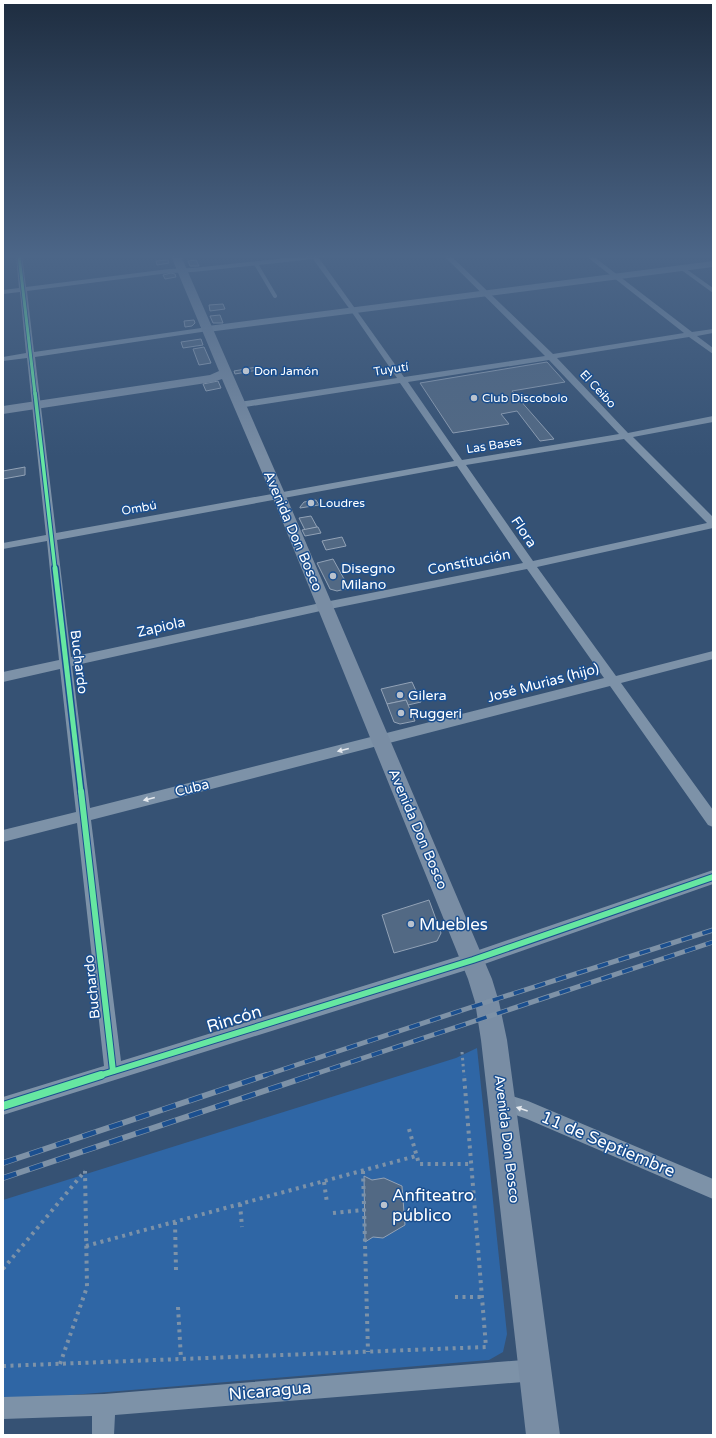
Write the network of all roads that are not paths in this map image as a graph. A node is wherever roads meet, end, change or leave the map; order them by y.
1 (26, 323) edge
2 (205, 323) edge
3 (253, 323) edge
4 (363, 323) edge
5 (514, 323) edge
6 (676, 323) edge
7 (208, 329) junction
8 (713, 331) edge
9 (691, 335) junction
10 (713, 352) edge
11 (29, 355) junction
12 (551, 358) junction
13 (3, 359) edge
14 (226, 373) junction
15 (401, 380) junction
16 (35, 402) junction
17 (3, 404) edge
18 (239, 405) junction
19 (3, 410) edge
20 (713, 419) edge
21 (626, 436) junction
22 (460, 463) junction
23 (280, 496) junction
24 (713, 524) edge
25 (51, 537) junction
26 (3, 546) edge
27 (530, 565) junction
28 (325, 606) junction
29 (713, 655) edge
30 (67, 664) junction
31 (3, 677) edge
32 (612, 681) junction
33 (381, 741) junction
34 (85, 815) junction
35 (713, 821) edge
36 (3, 836) edge
37 (713, 877) edge
38 (473, 960) junction
39 (113, 1071) junction
40 (502, 1102) junction
41 (3, 1106) edge
42 (713, 1189) edge
43 (536, 1370) junction
44 (104, 1405) junction
45 (3, 1408) edge
46 (104, 1435) edge
47 (543, 1435) edge

1 - 11 street, Buchardo
2 - 7 main road, Avenida Don Bosco
3 - 7 street
4 - 15 street, Flora
5 - 12 street, El Ceibo
6 - 9 street
7 - 11 street
7 - 14 main road, Avenida Don Bosco
8 - 9 street, Tuyutí
9 - 10 street
9 - 12 street, Tuyutí
11 - 13 street
11 - 16 street, Buchardo
12 - 15 street, Tuyutí
12 - 21 street, El Ceibo
14 - 16 main road
14 - 18 main road, Avenida Don Bosco
15 - 18 street, Tuyutí
15 - 22 street, Flora
16 - 17 main road
16 - 19 main road
16 - 25 street, Buchardo
18 - 23 main road, Avenida Don Bosco
20 - 21 street, Las Bases
21 - 22 street, Las Bases
21 - 24 street, El Ceibo
22 - 23 street, Las Bases
22 - 27 street, Flora
23 - 25 street, Ombú
23 - 28 main road, Avenida Don Bosco
24 - 27 street, Constitución
25 - 26 street, Ombú
25 - 30 street, Buchardo
27 - 28 street, Constitución
27 - 32 street, Flora
28 - 30 street, Zapiola
28 - 33 main road, Avenida Don Bosco
29 - 32 street, José Murias (hijo)
30 - 31 street, Zapiola
30 - 34 street, Buchardo
32 - 33 street, José Murias (hijo)
32 - 35 street, Flora
33 -> 34 street, Cuba
33 - 38 main road, Avenida Don Bosco
34 - 36 street, Cuba
34 - 39 street, Buchardo
37 - 38 street, Rincón
38 - 39 street, Rincón
38 - 40 main road, Avenida Don Bosco
39 - 41 street, Rincón
42 -> 40 street, 11 de Septiembre
40 - 43 main road, Avenida Don Bosco
43 - 44 street, Nicaragua
43 - 47 main road, Avenida Don Bosco
44 - 45 street, Nicaragua
44 - 46 street

